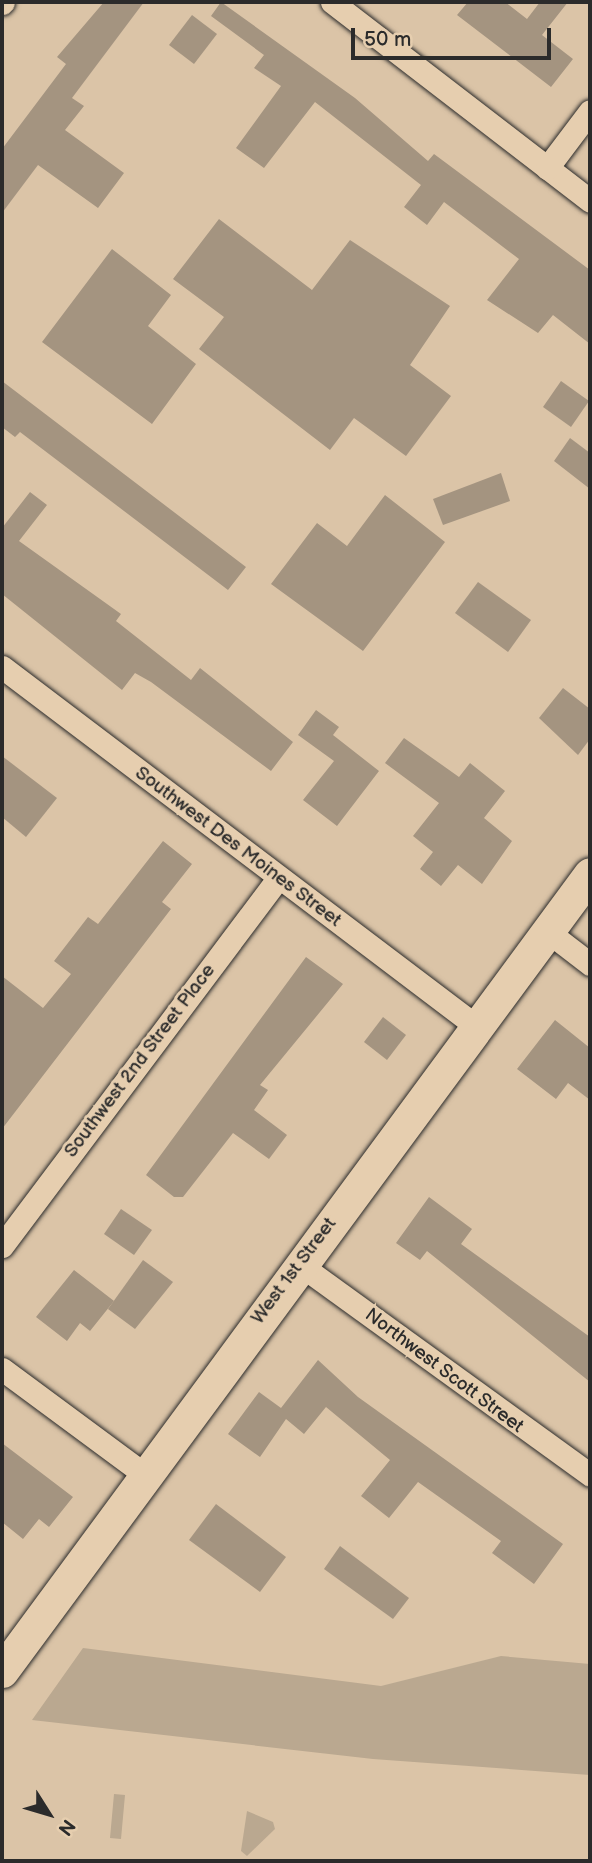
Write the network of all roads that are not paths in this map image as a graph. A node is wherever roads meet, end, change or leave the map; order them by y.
1 (332, 2) edge
2 (590, 111) edge
3 (547, 168) junction
4 (590, 201) edge
5 (2, 667) edge
6 (590, 874) edge
7 (278, 878) junction
8 (547, 931) junction
9 (590, 964) edge
10 (476, 1026) junction
11 (2, 1246) edge
12 (299, 1264) junction
13 (2, 1369) edge
14 (144, 1474) junction
15 (590, 1475) edge
16 (2, 1671) edge

1 - 3 street
2 - 3 street
3 - 4 street
5 - 7 street, Southwest Des Moines Street
6 - 8 main road, West 1st Street
7 - 10 street, Southwest Des Moines Street
7 - 11 street, Southwest 2nd Street Place
8 - 9 street
8 - 10 main road, West 1st Street
10 - 12 main road, West 1st Street
12 - 14 main road, West 1st Street
12 - 15 street, Northwest Scott Street
13 - 14 street
14 - 16 main road, West 1st Street

